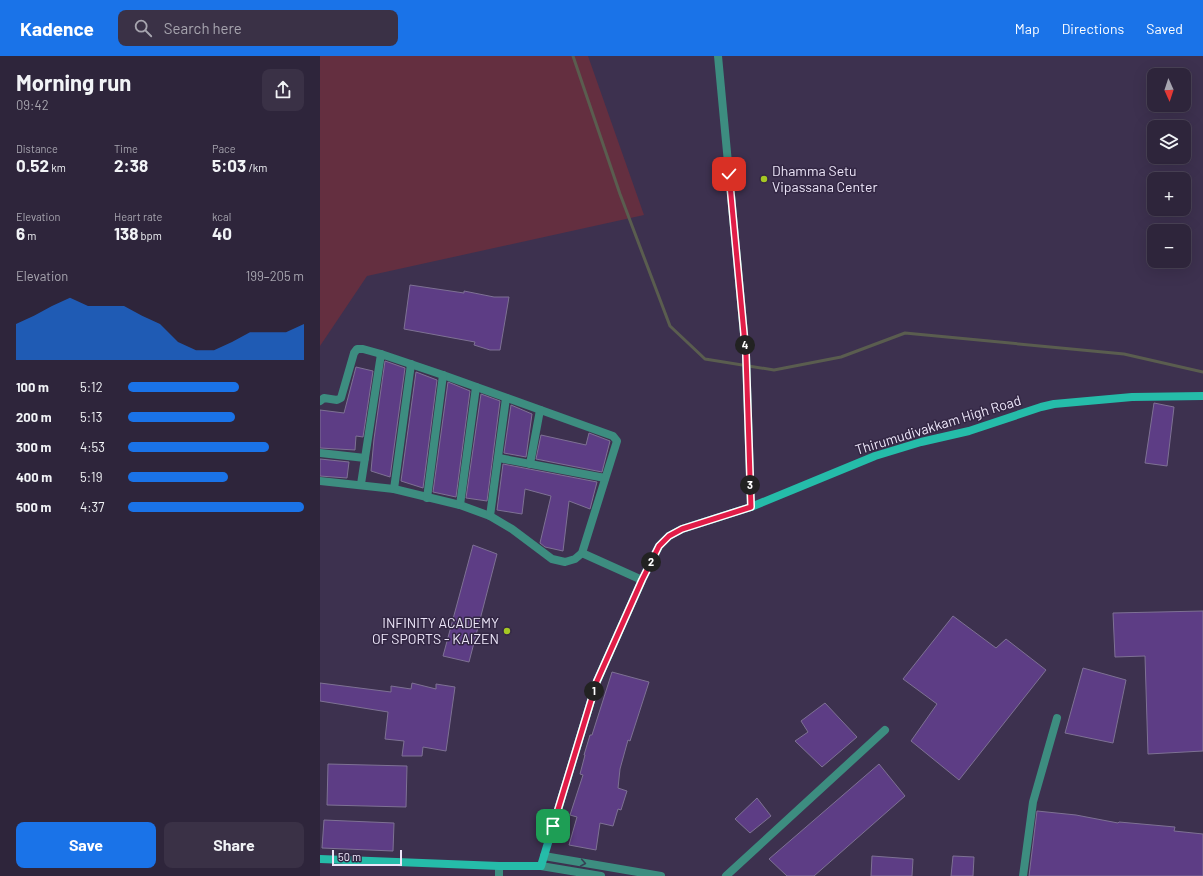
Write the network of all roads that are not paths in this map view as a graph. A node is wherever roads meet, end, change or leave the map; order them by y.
1 (718, 56) edge
2 (380, 354) junction
3 (411, 364) junction
4 (444, 375) junction
5 (476, 387) junction
6 (1203, 396) edge
7 (506, 398) junction
8 (320, 401) edge
9 (540, 410) junction
10 (320, 452) edge
11 (365, 458) junction
12 (499, 458) junction
13 (530, 464) junction
14 (605, 478) junction
15 (320, 481) edge
16 (360, 484) junction
17 (394, 489) junction
18 (427, 498) junction
19 (460, 506) junction
20 (751, 507) junction
21 (490, 516) junction
22 (582, 553) junction
23 (642, 580) junction
24 (1057, 718) dead end
25 (885, 730) dead end
26 (544, 856) junction
27 (320, 859) edge
28 (499, 866) junction
29 (541, 866) junction
30 (499, 876) edge
31 (601, 876) edge
32 (661, 876) edge
33 (726, 876) edge
34 (1023, 876) edge

1 - 20 street
2 - 3 street
2 - 8 street
2 - 11 street
3 - 4 street
3 - 17 street
4 - 5 street
4 - 18 street
5 - 7 street
5 - 19 street
6 - 20 main road, Thirumudivakkam High Road
7 - 9 street
7 - 12 street
9 - 13 street
9 - 14 street
10 - 11 street
11 - 16 street
12 - 13 street
12 - 21 street
13 - 14 street
14 - 22 street
15 - 16 street
16 - 17 street
17 - 18 street
18 - 19 street
19 - 21 street
20 - 23 main road, Thirumudivakkam High Road
21 - 22 street
22 - 23 street
23 - 26 main road, Thirumudivakkam High Road
24 - 34 street
25 - 33 street
26 - 29 main road, Thirumudivakkam High Road
26 -> 32 street
27 - 28 main road
28 - 29 main road
28 - 30 street
29 - 31 street

